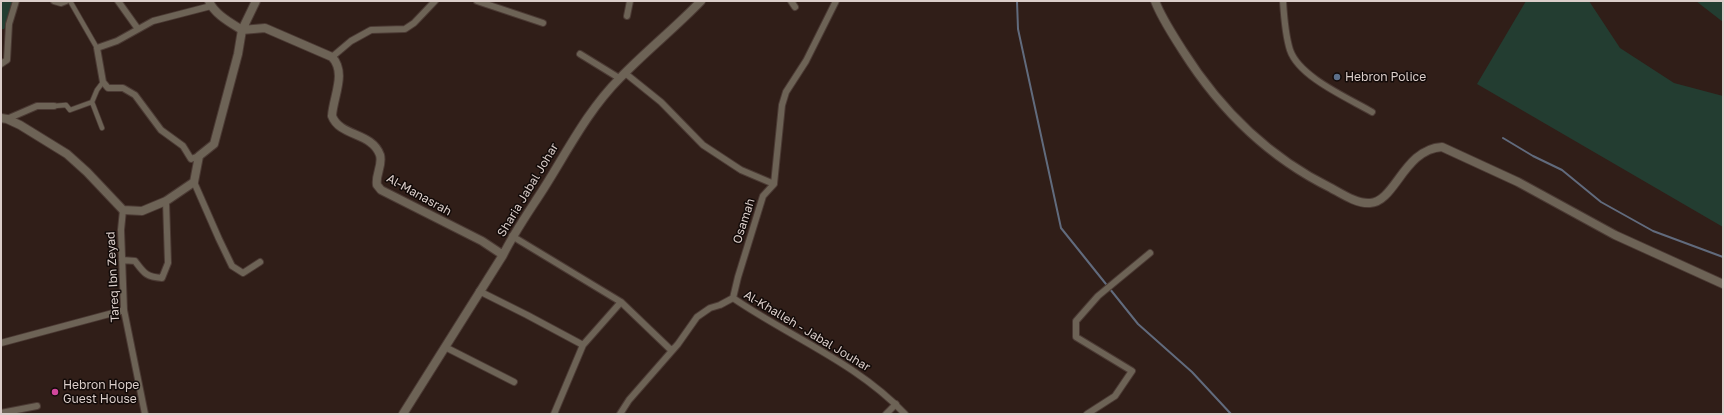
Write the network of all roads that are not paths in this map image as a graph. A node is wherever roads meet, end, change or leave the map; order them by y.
1 (16, 1) edge
2 (54, 1) edge
3 (66, 1) edge
4 (70, 1) edge
5 (118, 1) edge
6 (256, 1) edge
7 (435, 1) edge
8 (477, 1) edge
9 (630, 1) edge
10 (701, 1) edge
11 (790, 1) edge
12 (836, 1) edge
13 (1155, 1) edge
14 (1283, 1) edge
15 (210, 4) edge
16 (796, 7) dead end
17 (627, 16) dead end
18 (543, 23) dead end
19 (138, 29) junction
20 (242, 30) junction
21 (97, 48) junction
22 (580, 54) dead end
23 (332, 57) junction
24 (1, 64) edge
25 (622, 76) junction
26 (104, 82) junction
27 (92, 102) junction
28 (54, 106) joint
29 (1372, 112) dead end
30 (4, 118) edge
31 (102, 128) dead end
32 (199, 156) junction
33 (194, 182) junction
34 (774, 184) junction
35 (166, 200) junction
36 (123, 210) junction
37 (512, 236) junction
38 (1150, 253) dead end
39 (503, 255) junction
40 (122, 260) junction
41 (260, 262) dead end
42 (1723, 284) edge
43 (479, 291) junction
44 (733, 298) junction
45 (621, 302) junction
46 (124, 310) junction
47 (1, 343) edge
48 (678, 344) junction
49 (583, 345) junction
50 (445, 347) junction
51 (514, 382) dead end
52 (896, 404) junction
53 (37, 406) dead end
54 (1, 414) edge
55 (145, 414) edge
56 (403, 414) edge
57 (554, 414) edge
58 (620, 414) edge
59 (886, 414) edge
60 (905, 414) edge
61 (1087, 414) edge

1 - 24 street
2 - 3 street
4 - 21 street
5 - 19 street
6 - 20 street
7 - 23 street
8 - 18 street
9 - 17 street
10 - 25 street, Sharia Jabal Johar
11 - 16 street
12 - 34 street
13 - 42 street
14 - 29 street
15 - 19 street
15 - 20 street
19 - 21 street
20 - 23 street
20 - 32 street
21 - 26 street
22 - 25 street
23 - 39 street, Al-Manasrah
25 - 34 street
25 - 37 street, Sharia Jabal Johar
26 - 27 street
26 - 32 street
27 - 28 street
27 - 31 street
28 - 30 street
30 - 36 street
32 - 33 street
33 - 35 street
33 - 41 street
34 - 44 street, Osamah
35 - 36 street
35 - 40 street
36 - 40 street, Tareq Ibn Zeyad
37 - 39 street, Sharia Jabal Johar
37 - 45 street
38 - 61 street
39 - 43 street, Sharia Jabal Johar
40 - 46 street, Tareq Ibn Zeyad
43 - 49 street
43 - 50 street, Sharia Jabal Johar
44 - 48 street
44 - 52 street, Al-Khalleh - Jabal Jouhar
45 - 48 street
45 - 49 street
46 - 47 street
46 - 55 street, Tareq Ibn Zeyad
48 - 58 street
49 - 57 street
50 - 51 street
50 - 56 street, Sharia Jabal Johar
52 - 59 street
52 - 60 street, Al-Khalleh - Jabal Jouhar
53 - 54 street

